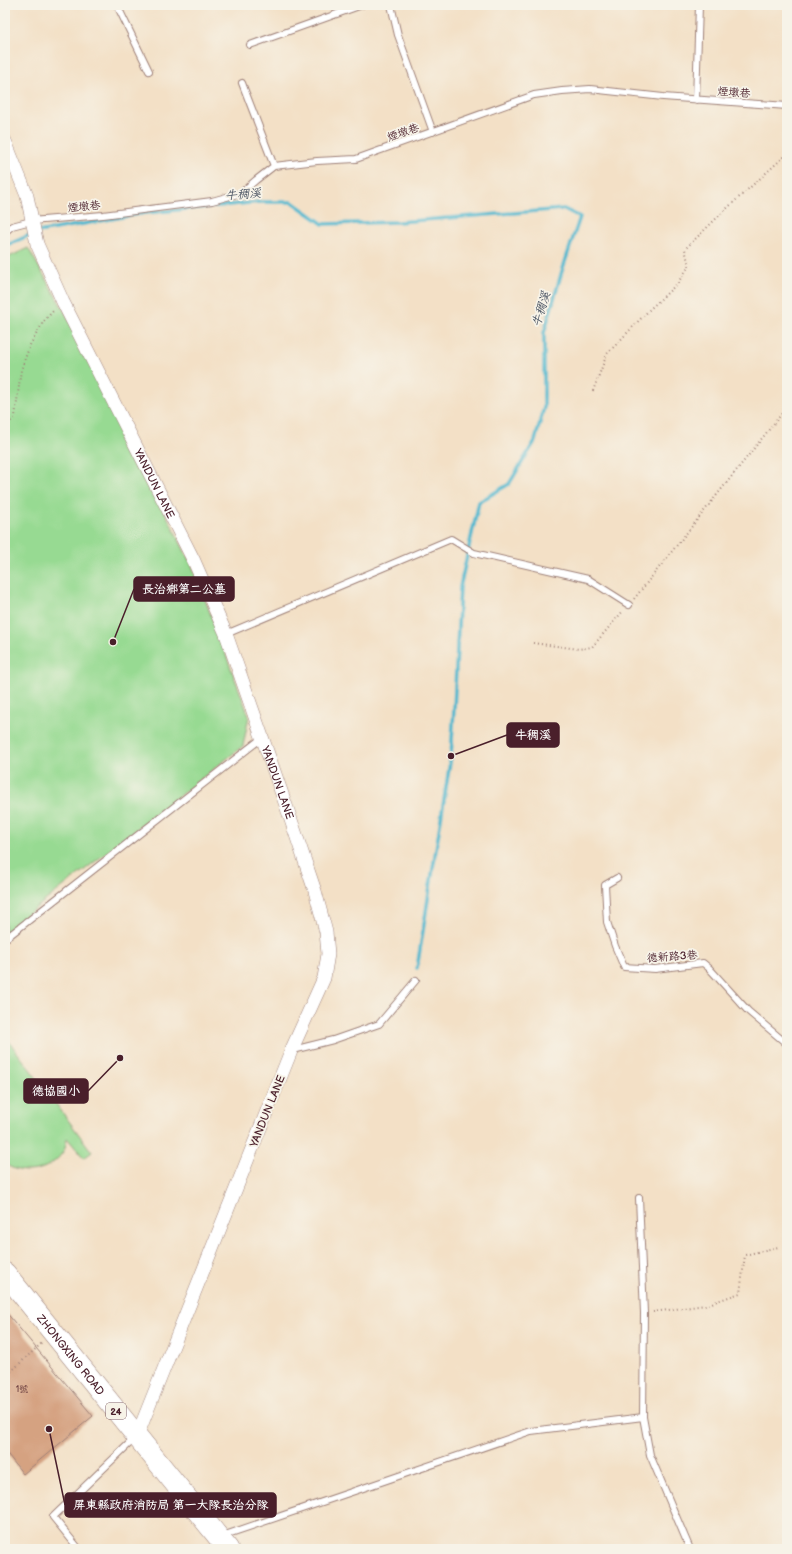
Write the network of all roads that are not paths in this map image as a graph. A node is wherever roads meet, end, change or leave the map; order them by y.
1 (117, 5) edge
2 (362, 5) edge
3 (391, 5) edge
4 (699, 5) edge
5 (250, 45) dead end
6 (149, 70) dead end
7 (242, 83) dead end
8 (696, 100) junction
9 (787, 106) edge
10 (433, 132) junction
11 (5, 141) edge
12 (9, 162) edge
13 (274, 166) junction
14 (32, 223) junction
15 (5, 232) edge
16 (629, 605) road end
17 (226, 634) junction
18 (262, 738) junction
19 (617, 878) dead end
20 (5, 939) edge
21 (416, 980) dead end
22 (787, 1044) edge
23 (291, 1051) junction
24 (639, 1198) dead end
25 (5, 1273) edge
26 (643, 1418) junction
27 (137, 1436) junction
28 (223, 1543) edge
29 (79, 1549) edge
30 (690, 1549) edge

1 - 6 lane
2 - 5 lane
3 - 10 lane
4 - 8 lane
7 - 13 lane
8 - 9 lane, 煙墩巷
8 - 10 lane, 煙墩巷
10 - 13 lane, 煙墩巷
11 - 12 street, YANDUN LANE
12 - 14 street, YANDUN LANE
13 - 14 lane, 煙墩巷
14 - 15 lane, 煙墩巷
14 - 17 street, YANDUN LANE
16 - 17 lane
17 - 18 street, YANDUN LANE
18 - 20 lane
18 - 23 street, YANDUN LANE
19 - 22 lane, 德新路3巷
21 - 23 lane
23 - 27 street, YANDUN LANE
24 - 26 lane
25 - 27 main road, ZHONGXING ROAD / 24
26 - 28 lane
26 - 30 lane
27 - 28 main road, ZHONGXING ROAD / 24
27 - 29 lane

